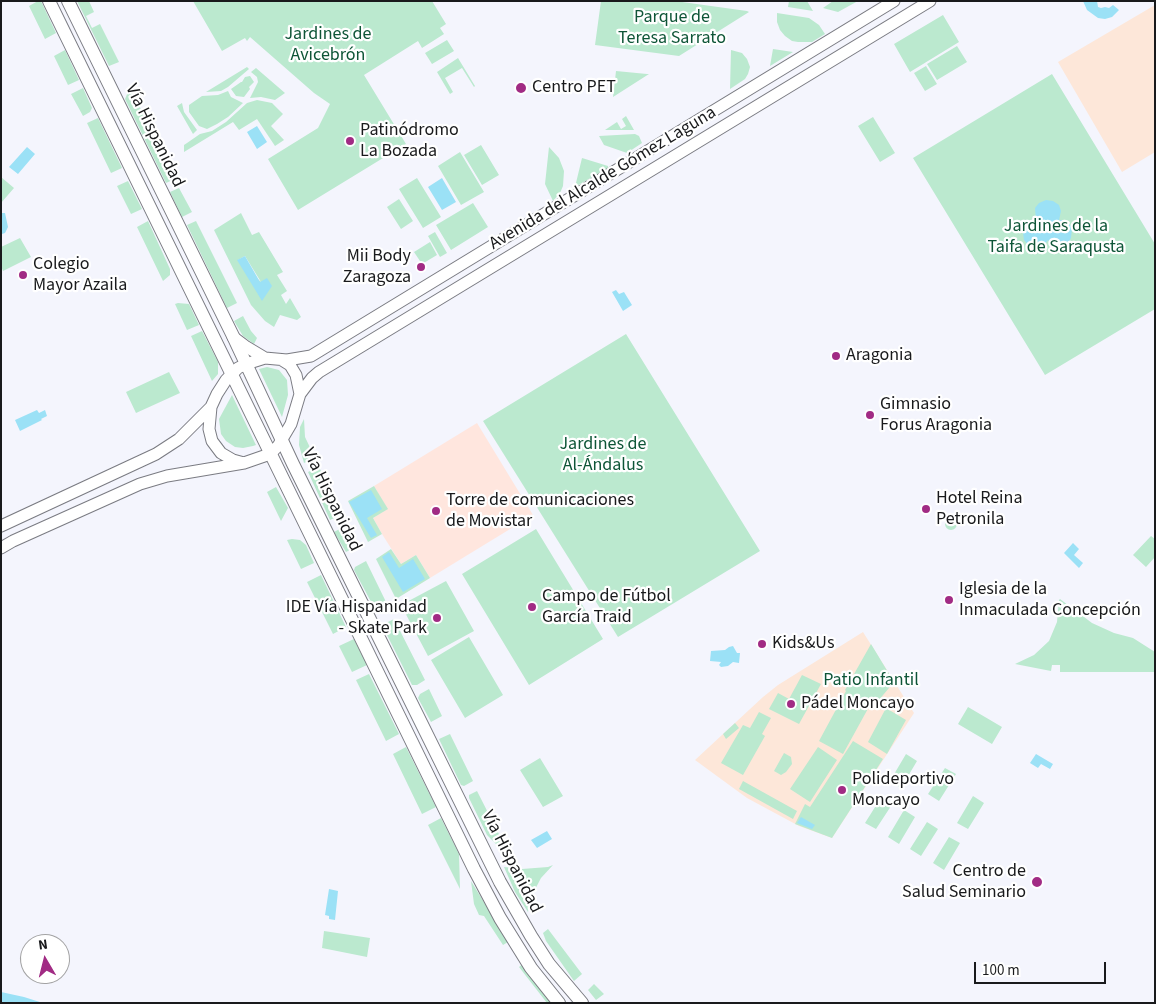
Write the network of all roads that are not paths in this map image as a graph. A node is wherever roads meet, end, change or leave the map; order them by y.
1 (49, 1) edge
2 (68, 1) edge
3 (894, 1) edge
4 (930, 1) edge
5 (233, 336) junction
6 (265, 358) junction
7 (282, 360) junction
8 (246, 364) junction
9 (231, 374) junction
10 (300, 394) junction
11 (211, 407) junction
12 (282, 440) junction
13 (270, 454) junction
14 (244, 463) junction
15 (1, 526) edge
16 (1, 548) edge
17 (489, 860) junction
18 (474, 869) junction
19 (559, 1003) edge
20 (582, 1003) edge

1 - 9 highway, Vía Hispanidad
2 - 5 highway, Vía Hispanidad
3 - 7 main road, Avenida del Alcalde Gómez Laguna
4 - 10 main road, Avenida del Alcalde Gómez Laguna
5 - 6 main road
5 - 8 highway, Vía Hispanidad
6 - 7 main road, Avenida del Alcalde Gómez Laguna
6 - 8 main road, Avenida del Alcalde Gómez Laguna
7 - 10 main road
8 - 9 main road, Avenida del Alcalde Gómez Laguna
8 - 12 highway, Vía Hispanidad
9 - 11 main road, Avenida del Alcalde Gómez Laguna
9 - 13 highway, Vía Hispanidad
10 - 12 main road, Avenida del Alcalde Gómez Laguna
11 - 14 main road, Avenida del Alcalde Gómez Laguna
11 - 15 main road, Avenida del Alcalde Gómez Laguna
12 - 13 main road, Avenida del Alcalde Gómez Laguna
12 - 17 highway, Vía Hispanidad
13 - 14 main road
13 - 18 highway, Vía Hispanidad
14 - 16 main road
17 - 18 highway
17 - 20 highway, Vía Hispanidad
18 - 19 highway, Vía Hispanidad

